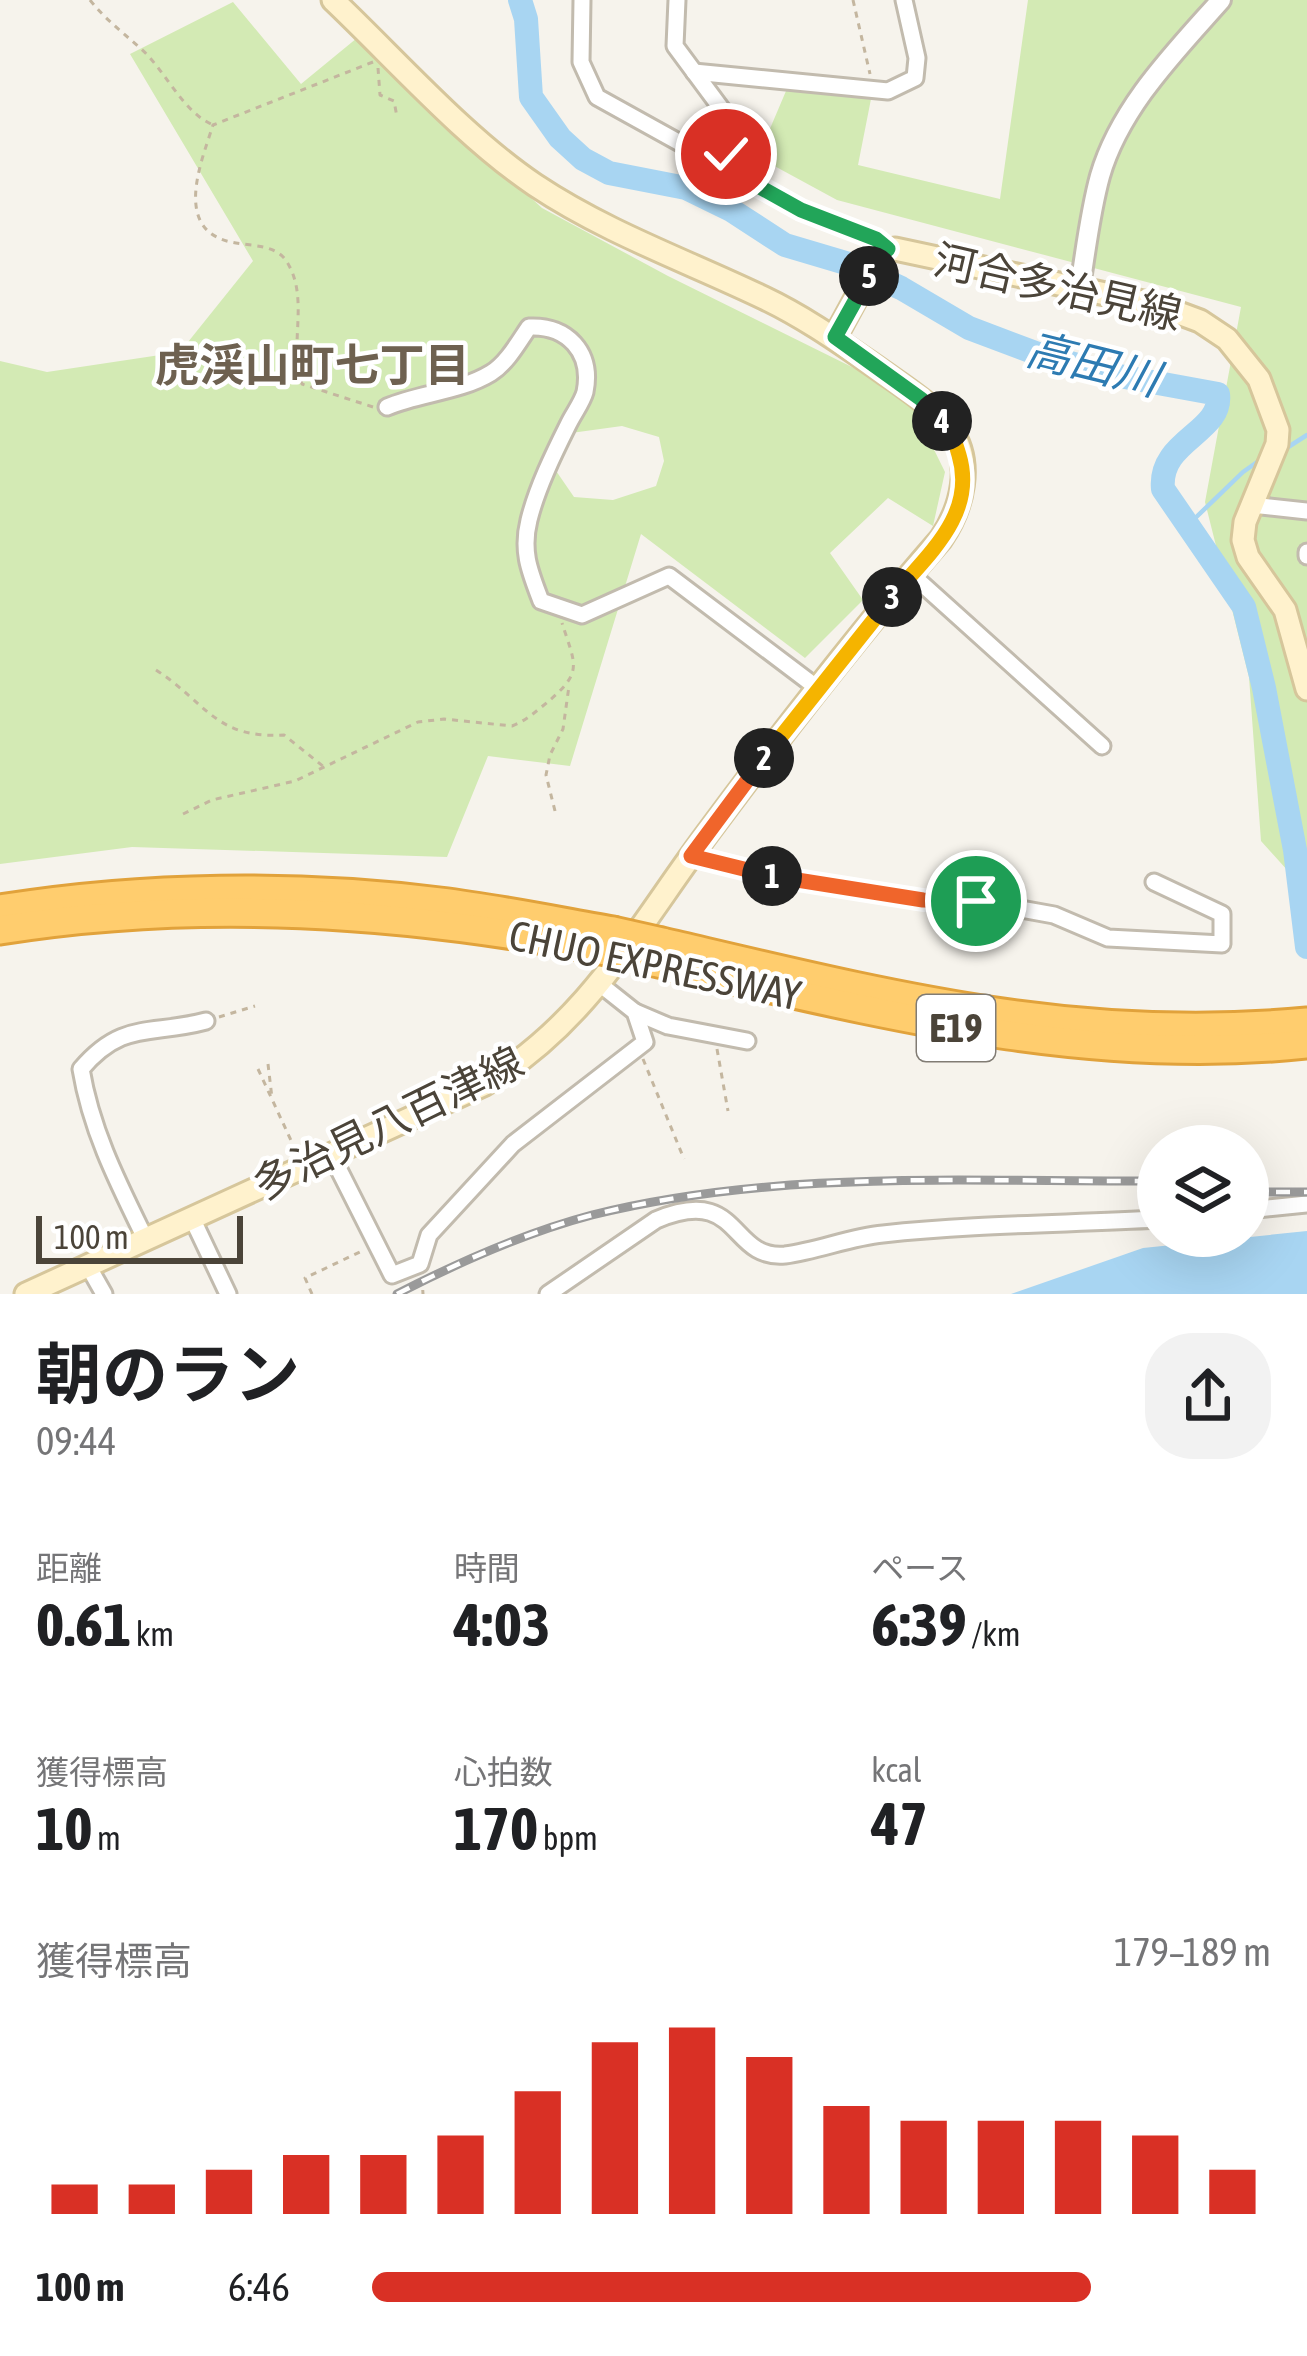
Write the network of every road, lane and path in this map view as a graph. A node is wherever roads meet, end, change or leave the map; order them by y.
1 (90, 0) edge
2 (334, 0) edge
3 (582, 0) edge
4 (676, 0) edge
5 (853, 0) edge
6 (904, 0) edge
7 (1221, 0) edge
8 (694, 72) junction
9 (873, 90) junction
10 (397, 117) dead end
11 (732, 123) joint
12 (213, 124) junction
13 (724, 167) junction
14 (884, 253) junction
15 (1080, 286) junction
16 (835, 337) junction
17 (387, 407) joint
18 (1252, 505) junction
19 (1307, 511) edge
20 (911, 574) junction
21 (568, 610) junction
22 (156, 670) dead end
23 (569, 684) junction
24 (816, 688) junction
25 (1307, 689) edge
26 (1102, 746) dead end
27 (326, 768) junction
28 (555, 811) dead end
29 (183, 814) dead end
30 (691, 856) junction
31 (1154, 882) dead end
32 (0, 906) edge
33 (0, 930) edge
34 (607, 940) junction
35 (601, 985) junction
36 (255, 1006) dead end
37 (634, 1012) junction
38 (206, 1022) joint
39 (1307, 1022) edge
40 (715, 1035) junction
41 (1256, 1038) junction
42 (747, 1041) dead end
43 (1307, 1044) edge
44 (638, 1046) junction
45 (268, 1064) dead end
46 (258, 1069) dead end
47 (272, 1101) junction
48 (728, 1111) dead end
49 (331, 1154) junction
50 (684, 1159) dead end
51 (304, 1167) junction
52 (1307, 1204) edge
53 (1269, 1208) edge
54 (192, 1218) junction
55 (1137, 1220) edge
56 (145, 1238) junction
57 (376, 1245) junction
58 (86, 1264) junction
59 (26, 1294) edge
60 (104, 1294) edge
61 (228, 1294) edge
62 (312, 1294) edge
63 (548, 1294) edge

1 - 12 path
2 - 16 main road, 多治見八百津線
3 - 13 street
4 - 8 street
5 - 9 path
6 - 9 street
7 - 15 street
8 - 9 street
8 - 11 street
10 - 12 path
11 - 13 path
12 - 17 path
13 - 14 street
14 - 15 main road, 河合多治見線
14 - 16 main road, 河合多治見線
15 - 18 main road, 河合多治見線
16 - 20 main road, 多治見八百津線
17 - 21 street
18 - 19 street
18 - 25 main road, 河合多治見線
20 - 24 main road, 多治見八百津線
20 - 26 street
21 - 23 path
21 - 24 street
22 - 27 path
23 - 27 path
23 - 28 path
24 - 30 main road, 多治見八百津線
27 - 29 path
30 - 31 street
30 - 35 main road, 多治見八百津線
32 - 34 highway, CHUO EXPRESSWAY / E19
33 - 34 highway, CHUO EXPRESSWAY / E19
34 - 41 highway, CHUO EXPRESSWAY / E19, bridge
35 - 37 street
35 - 49 main road, 多治見八百津線
36 - 38 path
37 - 40 street
37 - 44 street
38 - 56 street
39 - 41 highway, CHUO EXPRESSWAY / E19
40 - 42 street
40 - 48 path
41 - 43 highway, CHUO EXPRESSWAY / E19
44 - 50 path
44 - 57 street
45 - 47 path
46 - 47 path
47 - 51 path
49 - 51 main road, 多治見八百津線
49 - 57 street
51 - 54 main road, 多治見八百津線
52 - 53 street
54 - 56 main road, 多治見八百津線
54 - 61 street
55 - 63 street
56 - 58 main road, 多治見八百津線
57 - 62 path
58 - 59 main road, 多治見八百津線
58 - 60 street

